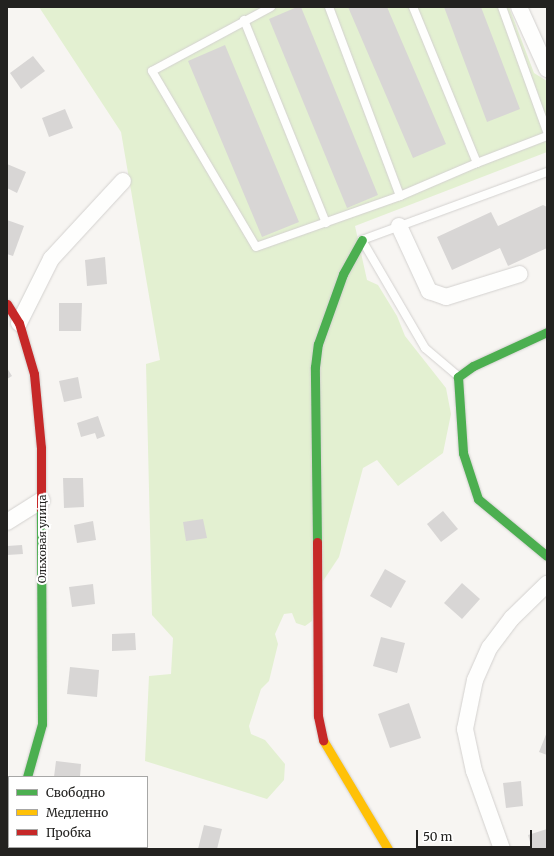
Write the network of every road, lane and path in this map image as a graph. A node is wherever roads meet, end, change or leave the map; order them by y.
1 (271, 7) edge
2 (329, 7) edge
3 (413, 7) edge
4 (502, 7) edge
5 (520, 7) edge
6 (244, 20) junction
7 (545, 59) edge
8 (547, 131) edge
9 (547, 136) edge
10 (477, 163) junction
11 (547, 172) edge
12 (123, 180) dead end
13 (400, 196) junction
14 (326, 223) junction
15 (399, 226) junction
16 (362, 240) junction
17 (520, 274) dead end
18 (7, 304) edge
19 (19, 323) junction
20 (547, 332) edge
21 (458, 377) junction
22 (42, 500) junction
23 (7, 522) edge
24 (542, 547) edge
25 (547, 556) edge
26 (547, 584) edge
27 (27, 776) edge
28 (388, 849) edge
29 (502, 849) edge

1 - 6 lane
2 - 13 lane
3 - 10 lane
4 - 8 lane
5 - 7 street
6 - 14 lane
6 - 14 lane
9 - 10 lane
10 - 13 lane
11 - 15 lane
12 - 19 street
13 - 14 lane
15 - 16 lane
15 - 17 street
16 - 21 lane
16 - 28 street
18 - 19 street, Ольховая улица
19 - 22 street, Ольховая улица
20 - 21 street
21 - 24 street
22 - 23 street
22 - 27 street, Ольховая улица
24 - 25 street
26 - 29 street

